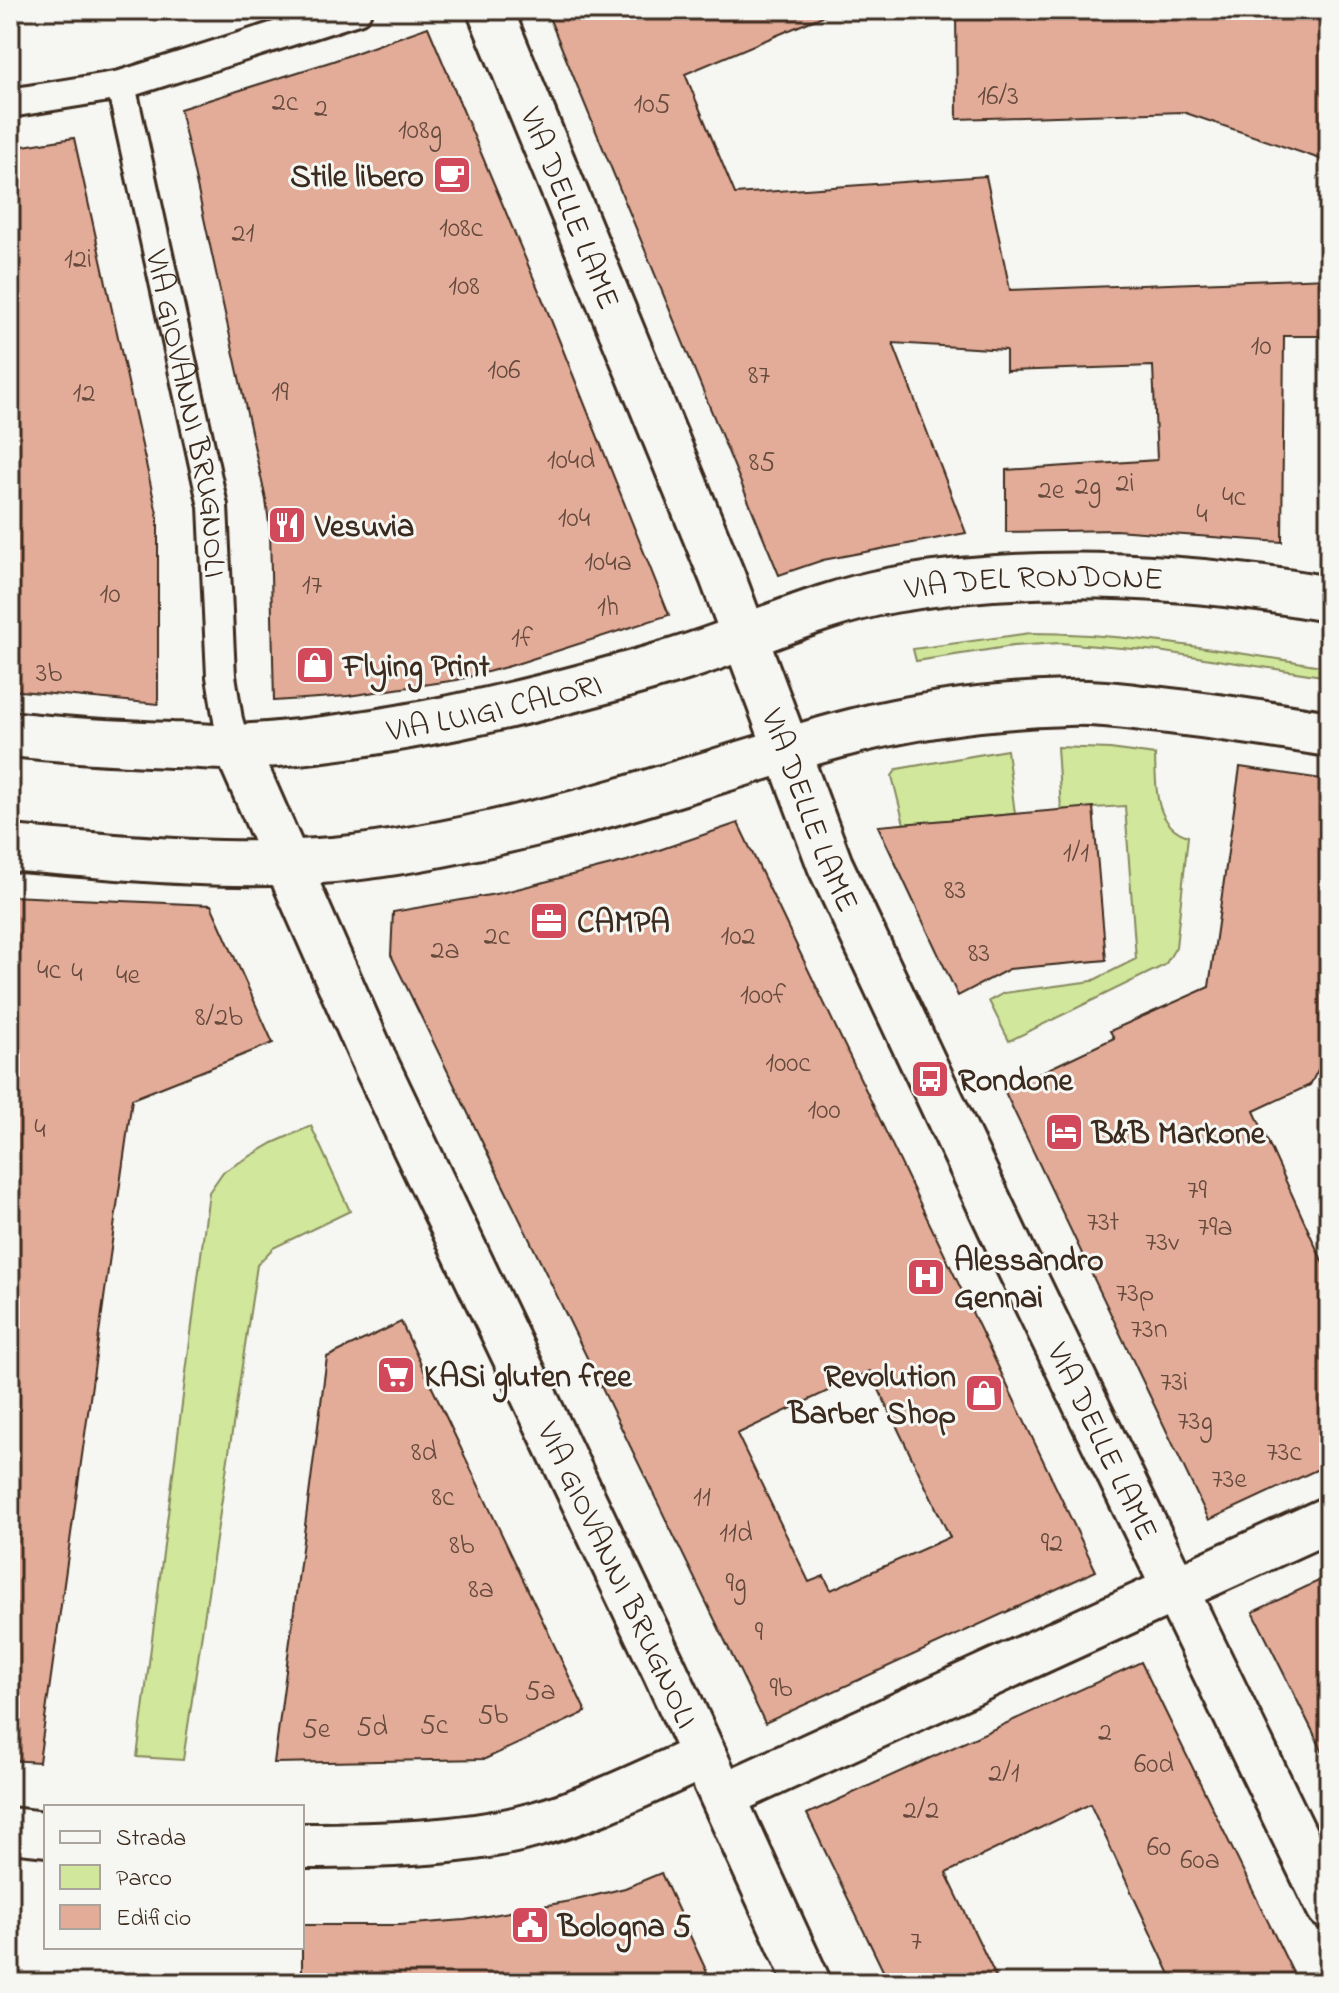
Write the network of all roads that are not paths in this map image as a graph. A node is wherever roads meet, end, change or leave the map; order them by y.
1 (357, 10) edge
2 (490, 10) edge
3 (121, 85) junction
4 (10, 103) edge
5 (1329, 599) edge
6 (746, 637) junction
7 (10, 734) edge
8 (1329, 734) edge
9 (236, 747) junction
10 (787, 750) junction
11 (10, 848) edge
12 (287, 862) junction
13 (1329, 1519) edge
14 (1174, 1591) junction
15 (704, 1756) junction
16 (723, 1796) junction
17 (10, 1830) edge
18 (44, 1834) edge
19 (304, 1846) edge
20 (1329, 1907) edge
21 (808, 1983) edge

1 - 3 lane
2 - 6 street, VIA DELLE LAME
3 - 4 lane
3 - 9 lane, VIA GIOVANNI BRUGNOLI
5 - 6 street, VIA DEL RONDONE
6 - 9 street, VIA LUIGI CALORI
6 - 10 street, VIA DELLE LAME
7 - 9 street, VIA LUIGI CALORI
8 - 10 street
9 - 12 street
10 - 12 street
10 - 14 street, VIA DELLE LAME
11 - 12 street
12 - 15 street, VIA GIOVANNI BRUGNOLI
13 - 14 street
14 - 16 street
14 - 20 street, VIA DELLE LAME
15 - 16 street, VIA GIOVANNI BRUGNOLI
15 - 19 street
16 - 21 street, VIA GIOVANNI BRUGNOLI
17 - 18 street

